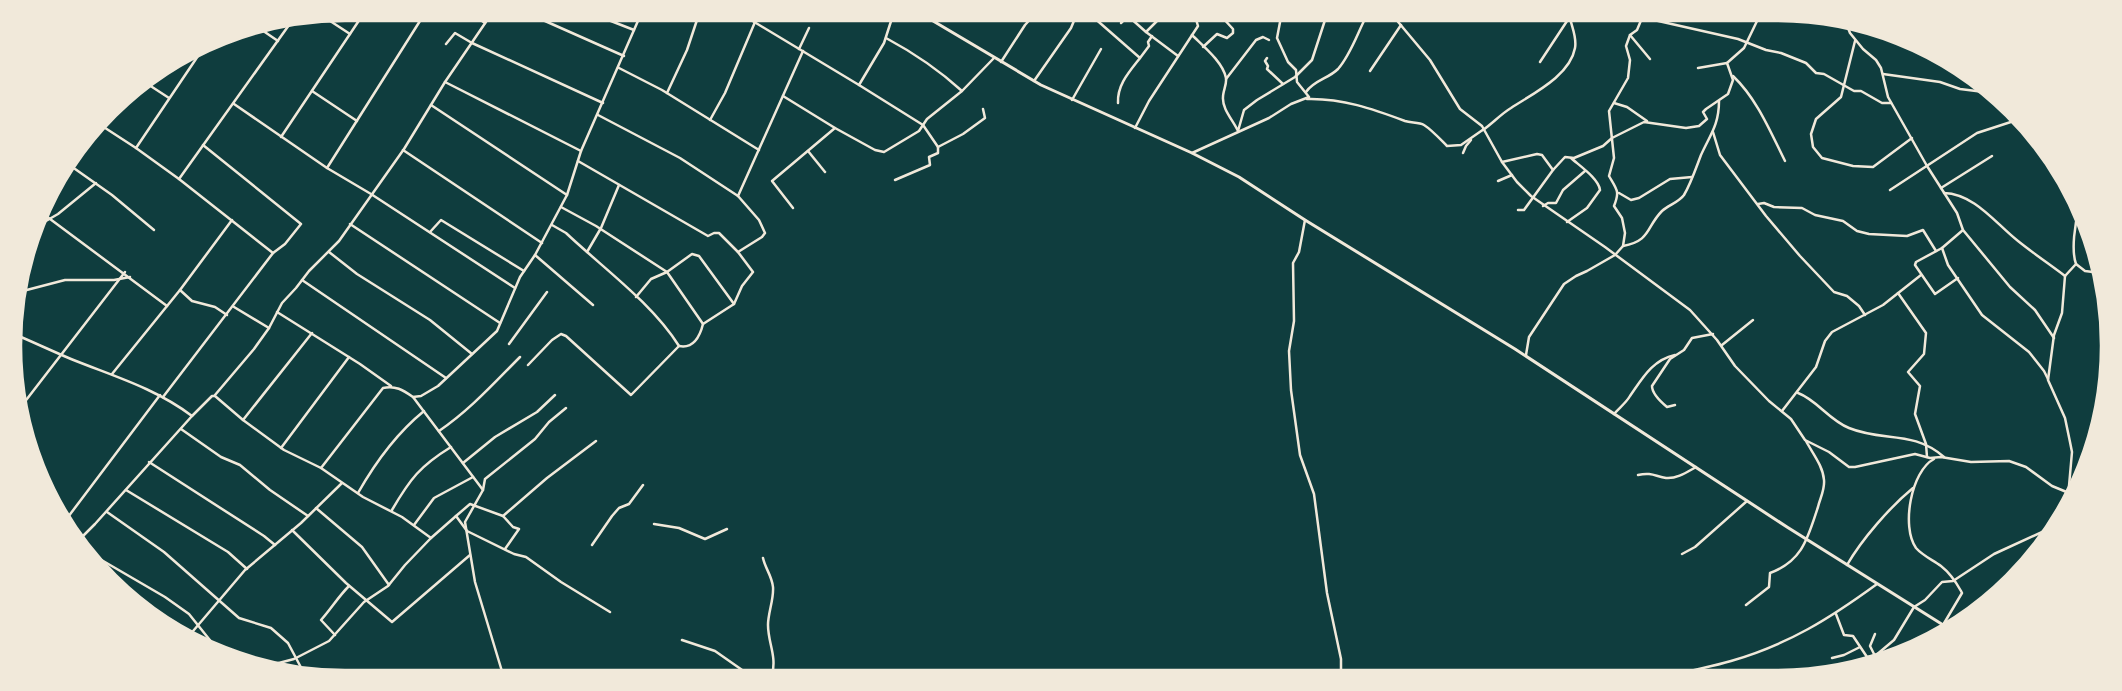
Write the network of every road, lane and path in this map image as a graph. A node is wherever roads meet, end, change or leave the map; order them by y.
1 (359, 21) edge
2 (420, 21) edge
3 (483, 21) edge
4 (545, 21) edge
5 (611, 21) edge
6 (638, 21) edge
7 (697, 21) edge
8 (891, 21) edge
9 (933, 21) edge
10 (1029, 21) edge
11 (1074, 21) edge
12 (1098, 21) edge
13 (1134, 21) edge
14 (1157, 21) edge
15 (1196, 21) edge
16 (1226, 21) edge
17 (1280, 21) edge
18 (1325, 21) edge
19 (1364, 21) edge
20 (1397, 21) edge
21 (1568, 21) edge
22 (1571, 21) edge
23 (1642, 21) edge
24 (1656, 21) edge
25 (1757, 21) edge
26 (331, 22) edge
27 (754, 22) joint
28 (486, 23) joint
29 (1400, 25) junction
30 (288, 26) edge
31 (809, 28) dead end
32 (634, 30) junction
33 (1850, 30) edge
34 (264, 31) edge
35 (1146, 32) junction
36 (350, 34) junction
37 (1192, 35) junction
38 (1630, 35) junction
39 (1152, 36) junction
40 (885, 38) junction
41 (1269, 40) dead end
42 (1856, 40) junction
43 (278, 41) junction
44 (1746, 42) junction
45 (472, 43) junction
46 (446, 44) dead end
47 (1203, 46) junction
48 (799, 49) junction
49 (1101, 49) dead end
50 (803, 51) junction
51 (624, 56) junction
52 (1178, 56) junction
53 (196, 58) edge
54 (994, 58) junction
55 (1140, 58) junction
56 (1267, 58) dead end
57 (1650, 59) dead end
58 (1001, 62) junction
59 (1540, 62) dead end
60 (1727, 62) junction
61 (619, 68) junction
62 (1698, 68) dead end
63 (1370, 71) dead end
64 (1882, 74) junction
65 (1732, 75) junction
66 (1295, 76) junction
67 (1226, 79) junction
68 (1034, 80) junction
69 (445, 82) junction
70 (1283, 84) junction
71 (858, 85) junction
72 (151, 86) edge
73 (1844, 86) junction
74 (962, 91) junction
75 (1978, 91) edge
76 (312, 92) junction
77 (1306, 92) junction
78 (667, 93) junction
79 (783, 96) junction
80 (169, 98) junction
81 (1306, 99) junction
82 (1072, 100) junction
83 (1719, 101) junction
84 (603, 103) junction
85 (1118, 103) dead end
86 (1614, 103) junction
87 (234, 104) junction
88 (1891, 104) junction
89 (430, 105) junction
90 (983, 109) dead end
91 (598, 115) junction
92 (710, 120) junction
93 (356, 121) junction
94 (1649, 122) junction
95 (2011, 122) edge
96 (924, 125) junction
97 (105, 128) edge
98 (835, 128) junction
99 (1135, 128) junction
100 (1484, 129) junction
101 (1238, 131) junction
102 (1713, 132) junction
103 (281, 137) junction
104 (1612, 138) junction
105 (1912, 138) junction
106 (204, 145) junction
107 (938, 147) junction
108 (136, 148) junction
109 (403, 150) junction
110 (581, 150) junction
111 (759, 150) junction
112 (808, 151) junction
113 (1192, 153) junction
114 (1463, 153) dead end
115 (1992, 156) dead end
116 (1571, 158) junction
117 (578, 161) junction
118 (1785, 161) dead end
119 (1502, 162) junction
120 (1926, 166) junction
121 (74, 168) edge
122 (327, 168) junction
123 (1553, 170) junction
124 (1584, 171) junction
125 (825, 172) dead end
126 (1512, 175) junction
127 (1692, 177) junction
128 (179, 179) junction
129 (895, 180) dead end
130 (1498, 181) dead end
131 (96, 183) junction
132 (619, 185) junction
133 (1941, 188) junction
134 (1890, 190) dead end
135 (1618, 192) junction
136 (1944, 193) junction
137 (371, 194) junction
138 (568, 195) junction
139 (738, 196) junction
140 (1532, 197) junction
141 (1757, 204) junction
142 (1543, 206) junction
143 (561, 207) junction
144 (793, 208) dead end
145 (1518, 210) dead end
146 (50, 219) junction
147 (232, 220) junction
148 (1305, 220) junction
149 (46, 221) edge
150 (1567, 222) junction
151 (350, 224) junction
152 (552, 225) junction
153 (2077, 225) edge
154 (601, 228) junction
155 (154, 230) dead end
156 (1963, 230) junction
157 (430, 233) junction
158 (542, 243) junction
159 (1623, 246) junction
160 (1942, 248) junction
161 (1936, 251) junction
162 (329, 252) junction
163 (587, 252) junction
164 (738, 252) junction
165 (273, 253) junction
166 (536, 255) junction
167 (1615, 255) junction
168 (2076, 264) junction
169 (524, 271) junction
170 (2092, 271) edge
171 (125, 272) junction
172 (667, 272) junction
173 (1922, 275) junction
174 (130, 276) junction
175 (2064, 276) junction
176 (1958, 278) junction
177 (120, 279) junction
178 (302, 280) junction
179 (515, 288) junction
180 (26, 290) edge
181 (180, 290) junction
182 (547, 292) dead end
183 (1898, 293) junction
184 (636, 297) junction
185 (734, 304) junction
186 (593, 305) dead end
187 (167, 306) junction
188 (234, 307) junction
189 (277, 312) junction
190 (1865, 315) junction
191 (227, 316) junction
192 (1753, 320) dead end
193 (500, 323) junction
194 (704, 324) junction
195 (268, 328) junction
196 (312, 334) junction
197 (1712, 334) junction
198 (21, 337) edge
199 (2054, 338) junction
200 (509, 344) dead end
201 (679, 346) junction
202 (1722, 346) junction
203 (472, 354) junction
204 (62, 355) junction
205 (1676, 355) junction
206 (1526, 356) junction
207 (349, 357) junction
208 (520, 357) dead end
209 (528, 365) dead end
210 (112, 374) junction
211 (446, 378) junction
212 (2048, 380) junction
213 (391, 386) junction
214 (1798, 393) junction
215 (160, 395) junction
216 (555, 395) dead end
217 (214, 396) junction
218 (163, 397) junction
219 (413, 397) junction
220 (26, 400) edge
221 (1675, 405) dead end
222 (566, 408) dead end
223 (424, 411) junction
224 (1782, 411) junction
225 (1614, 414) junction
226 (192, 416) junction
227 (243, 420) junction
228 (181, 429) junction
229 (439, 431) junction
230 (1805, 440) junction
231 (596, 441) dead end
232 (1926, 444) junction
233 (451, 447) junction
234 (281, 448) junction
235 (1927, 457) junction
236 (1936, 458) junction
237 (1946, 458) junction
238 (149, 462) junction
239 (463, 463) junction
240 (1696, 467) junction
241 (321, 468) junction
242 (1638, 474) dead end
243 (473, 477) junction
244 (2071, 481) edge
245 (342, 483) junction
246 (643, 485) dead end
247 (1914, 487) junction
248 (126, 490) junction
249 (483, 490) junction
250 (2065, 492) edge
251 (357, 493) junction
252 (1747, 501) junction
253 (474, 507) junction
254 (316, 508) junction
255 (391, 511) junction
256 (106, 512) junction
257 (69, 514) edge
258 (308, 516) junction
259 (456, 516) junction
260 (503, 516) junction
261 (654, 524) dead end
262 (414, 525) junction
263 (727, 529) dead end
264 (292, 530) junction
265 (467, 531) junction
266 (2042, 532) edge
267 (83, 536) edge
268 (431, 538) junction
269 (1807, 540) junction
270 (592, 544) dead end
271 (275, 545) junction
272 (505, 549) junction
273 (1682, 554) dead end
274 (470, 555) junction
275 (762, 558) dead end
276 (106, 563) edge
277 (1847, 565) junction
278 (247, 569) junction
279 (1954, 580) junction
280 (1876, 584) junction
281 (389, 585) junction
282 (349, 586) junction
283 (219, 600) junction
284 (366, 601) junction
285 (1746, 605) dead end
286 (1914, 607) junction
287 (610, 612) dead end
288 (1836, 614) junction
289 (1948, 621) edge
290 (197, 624) junction
291 (1942, 624) edge
292 (192, 631) edge
293 (1875, 634) dead end
294 (335, 635) junction
295 (209, 639) edge
296 (682, 640) dead end
297 (1860, 647) junction
298 (1877, 654) edge
299 (1874, 655) edge
300 (1867, 657) edge
301 (296, 658) junction
302 (1832, 658) dead end
303 (278, 663) edge
304 (301, 667) edge
305 (502, 670) edge
306 (742, 670) edge
307 (772, 670) edge
308 (1341, 670) edge
309 (1695, 670) edge

1 - 36 street
2 - 93 street
3 - 28 street
4 - 51 street
5 - 32 street
6 - 32 street
7 - 78 street
8 - 40 street
9 - 54 street
10 - 58 street
11 - 68 street
12 - 55 street
13 - 35 street
14 - 35 street
15 - 37 street
16 - 47 street
17 - 66 street
18 - 66 street
19 - 77 street
20 - 29 street
21 - 59 street
22 - 100 street
23 - 38 street
24 - 44 street
25 - 44 street
26 - 36 street
27 - 48 street
27 - 92 street
28 - 45 street
29 - 63 street
29 - 100 street
30 - 43 street
31 - 48 street
32 - 51 street
33 - 42 street
34 - 43 street
35 - 39 street
36 - 76 street
37 - 47 street
37 - 52 street
38 - 57 street
38 - 86 street
39 - 52 street
39 - 55 street
40 - 71 street
40 - 74 street
41 - 67 street
42 - 64 street
42 - 73 street
43 - 87 street
44 - 60 street
44 - 73 street
45 - 46 street
45 - 69 street
45 - 84 street
47 - 67 street
48 - 50 street
49 - 82 street
50 - 71 street
50 - 79 street
51 - 61 street
52 - 99 street
53 - 80 street
54 - 58 street
54 - 74 street
55 - 85 street
56 - 70 street
58 - 68 street
60 - 62 street
60 - 65 street
61 - 78 street
61 - 84 street
64 - 75 street
64 - 88 street
65 - 83 street
65 - 118 street
66 - 70 street
66 - 77 street
67 - 101 street
68 - 82 street
69 - 89 street
69 - 110 street
70 - 101 street
71 - 96 street
72 - 80 street
73 - 88 street
73 - 105 street
74 - 96 street
76 - 93 street
76 - 103 street
77 - 81 street
78 - 92 street
79 - 98 street
79 - 111 street
80 - 108 street
81 - 100 street
81 - 101 street
82 - 99 street
83 - 94 street
83 - 102 street
84 - 91 street
86 - 94 street
86 - 104 street
87 - 103 street
87 - 106 street
88 - 105 street
89 - 109 street
89 - 138 street
90 - 107 street
91 - 110 street
91 - 139 street
92 - 111 street
93 - 122 street
94 - 104 street
95 - 120 street
96 - 98 street
96 - 107 street
97 - 108 street
98 - 112 street
99 - 113 street
100 - 114 street
100 - 119 street
101 - 113 street
102 - 127 street
102 - 141 street
103 - 122 street
104 - 116 street
104 - 135 street
105 - 120 street
106 - 128 street
106 - 165 street
107 - 129 street
108 - 128 street
109 - 137 street
109 - 158 street
110 - 117 street
111 - 139 street
112 - 125 street
112 - 144 street
113 - 148 street
115 - 133 street
116 - 123 street
116 - 124 street
117 - 132 street
117 - 138 street
119 - 123 street
119 - 126 street
120 - 133 street
120 - 134 street
121 - 131 street
122 - 137 street
123 - 140 street
124 - 142 street
124 - 150 street
126 - 130 street
126 - 140 street
127 - 135 street
127 - 159 street
128 - 147 street
131 - 146 street
131 - 155 street
132 - 154 street
132 - 164 street
133 - 136 street
135 - 159 street
136 - 156 street
136 - 175 street
137 - 151 street
137 - 157 street
138 - 143 street
139 - 164 street
140 - 142 street
140 - 145 street
141 - 161 street
141 - 190 street
142 - 150 street
143 - 152 street
143 - 154 street
146 - 149 street
146 - 171 street
147 - 165 street
147 - 181 street
148 - 206 street
148 - 308 street
150 - 167 street
151 - 162 street
151 - 193 street
152 - 158 street
152 - 163 street
153 - 168 street
154 - 163 street
154 - 172 street
156 - 160 street
156 - 199 street
157 - 169 street
157 - 179 street
158 - 166 street
159 - 167 street
160 - 161 street
160 - 176 street
161 - 173 street
162 - 178 street
162 - 203 street
163 - 184 street
164 - 185 street
165 - 188 street
166 - 169 street
166 - 186 street
167 - 197 street
167 - 206 street
168 - 170 street
168 - 175 street
169 - 179 street
171 - 174 street
171 - 177 street
172 - 184 street
172 - 185 street
172 - 194 street
173 - 176 street
173 - 183 street
174 - 177 street
174 - 187 street
175 - 199 street
176 - 212 street
177 - 180 street
177 - 204 street
178 - 189 street
178 - 211 street
179 - 193 street
181 - 187 street
181 - 191 street
182 - 200 street
183 - 190 street
183 - 232 street
184 - 201 street
185 - 194 street
187 - 210 street
188 - 191 street
188 - 195 street
189 - 195 street
189 - 196 street
190 - 214 street
191 - 218 street
192 - 202 street
193 - 203 street
194 - 201 street
195 - 217 street
196 - 207 street
196 - 227 street
197 - 202 street
197 - 205 street
198 - 204 street
199 - 212 street
201 - 209 street
202 - 224 street
203 - 211 street
204 - 210 street
204 - 220 street
205 - 221 street
205 - 225 street
206 - 225 street
207 - 213 street
207 - 234 street
208 - 229 street
210 - 215 street
211 - 219 street
212 - 244 street
213 - 219 street
213 - 241 street
214 - 224 street
214 - 232 street
215 - 218 street
215 - 257 street
216 - 239 street
217 - 226 street
217 - 227 street
218 - 226 street
219 - 223 street
222 - 249 street
223 - 229 street
223 - 251 street
224 - 230 street
225 - 240 street
226 - 228 street
227 - 234 street
228 - 238 street
228 - 258 street
229 - 233 street
230 - 235 street
230 - 269 street
231 - 260 street
232 - 235 street
232 - 237 street
233 - 239 street
233 - 255 street
234 - 241 street
235 - 236 street
236 - 237 street
236 - 247 street
237 - 250 street
238 - 248 street
238 - 271 street
239 - 243 street
240 - 242 street
240 - 252 street
241 - 245 street
243 - 249 street
243 - 262 street
245 - 251 street
245 - 254 street
246 - 270 street
247 - 277 street
247 - 279 street
248 - 256 street
248 - 278 street
249 - 253 street
251 - 255 street
252 - 269 street
252 - 273 street
253 - 259 street
253 - 260 street
253 - 265 street
254 - 258 street
254 - 281 street
255 - 262 street
256 - 267 street
256 - 283 street
258 - 264 street
259 - 265 street
259 - 268 street
260 - 272 street
261 - 263 street
262 - 268 street
264 - 271 street
264 - 282 street
265 - 272 street
265 - 274 street
266 - 279 street
268 - 281 street
269 - 277 street
269 - 285 street
271 - 278 street
272 - 287 street
274 - 284 street
274 - 305 street
275 - 307 street
276 - 290 street
277 - 280 street
278 - 283 street
279 - 286 street
279 - 289 street
280 - 286 street
280 - 288 street
281 - 284 street
282 - 284 street
282 - 294 street
283 - 290 street
283 - 301 street
284 - 294 street
286 - 291 street
286 - 298 street
288 - 297 street
288 - 309 street
290 - 292 street
290 - 295 street
293 - 299 street
294 - 301 street
296 - 306 street
297 - 300 street
297 - 302 street
301 - 303 street
301 - 304 street

